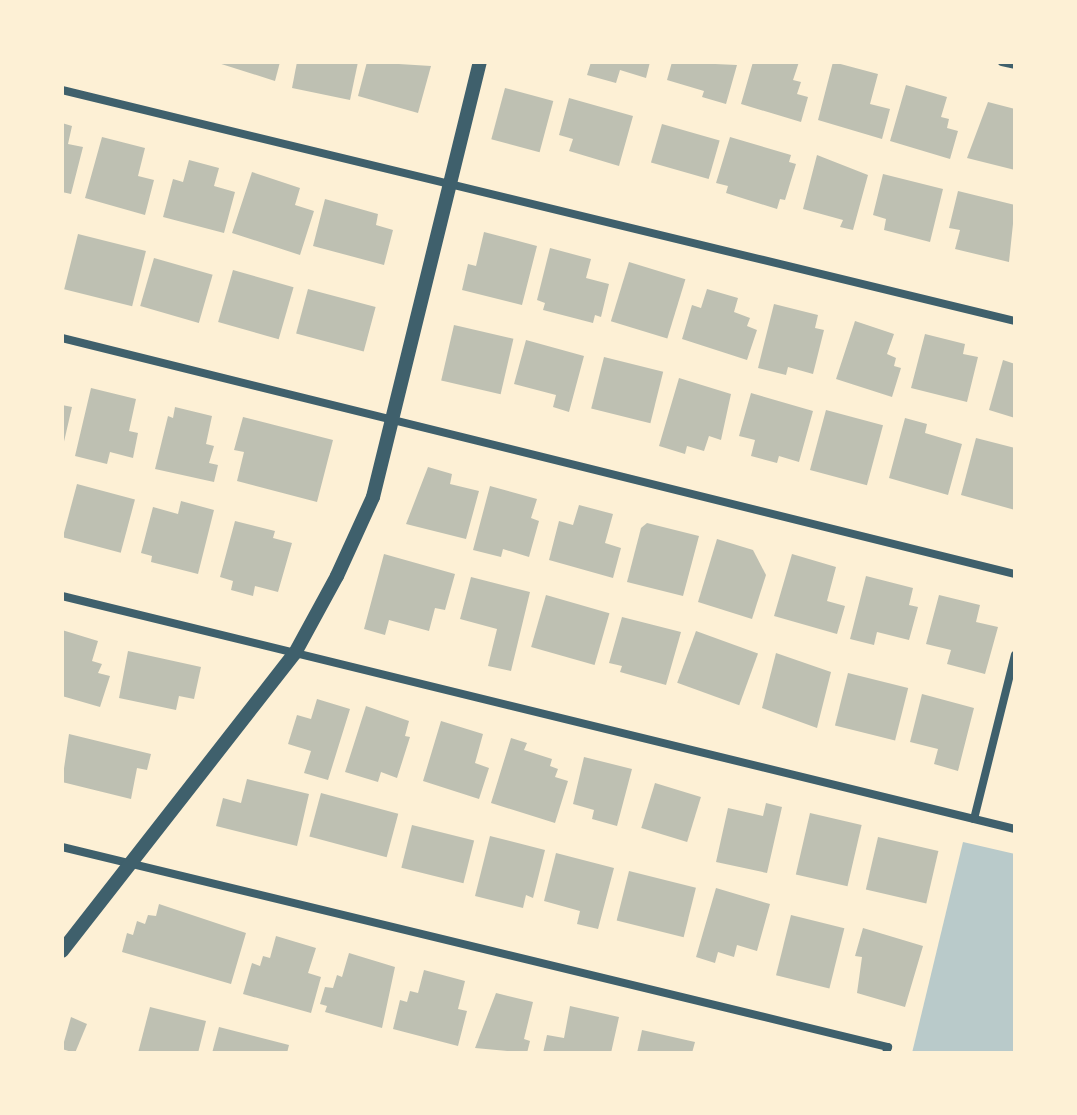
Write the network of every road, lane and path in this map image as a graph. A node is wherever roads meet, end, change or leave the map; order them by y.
1 (480, 62) edge
2 (1002, 62) edge
3 (1015, 65) edge
4 (62, 90) edge
5 (450, 184) junction
6 (1015, 321) edge
7 (62, 338) edge
8 (394, 420) junction
9 (1015, 574) edge
10 (62, 596) edge
11 (295, 653) junction
12 (1015, 655) edge
13 (974, 819) junction
14 (1015, 829) edge
15 (62, 847) edge
16 (132, 864) junction
17 (62, 951) edge
18 (886, 1053) edge

1 - 5 street
2 - 3 street
4 - 5 street
5 - 6 street
5 - 8 street
7 - 8 street
8 - 9 street
8 - 11 street
10 - 11 street
11 - 13 street
11 - 16 street
12 - 13 street
13 - 14 street
15 - 16 street
16 - 17 street
16 - 18 street

